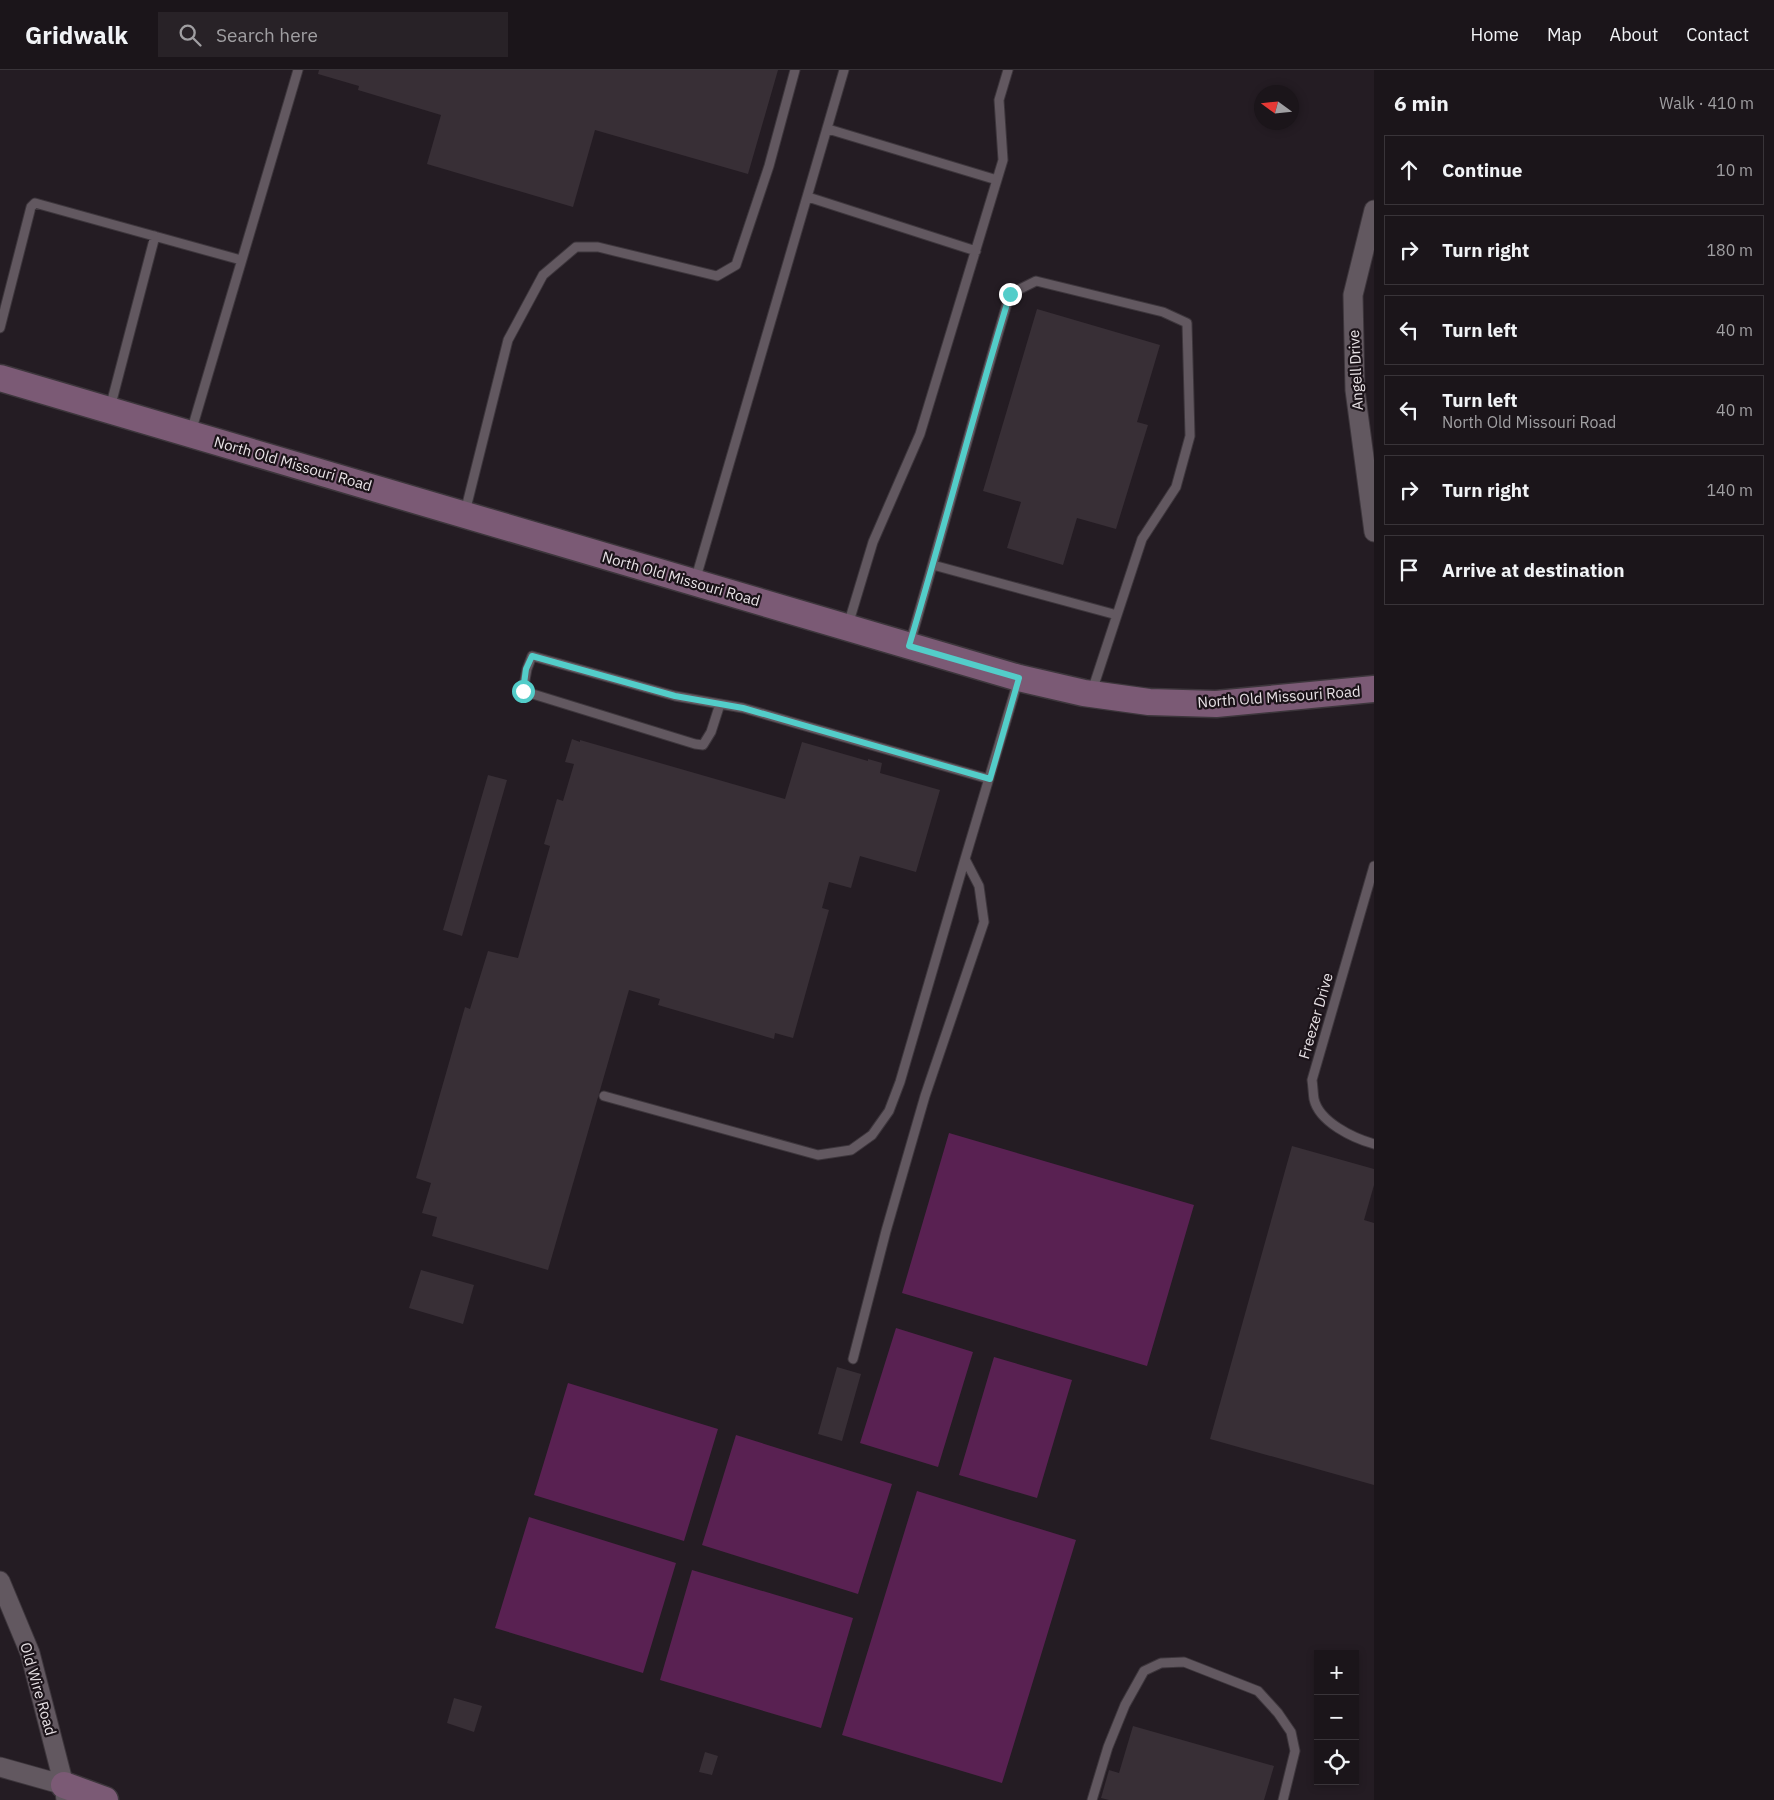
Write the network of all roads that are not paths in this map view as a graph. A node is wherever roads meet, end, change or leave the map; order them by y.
1 (298, 70) edge
2 (796, 70) edge
3 (844, 70) edge
4 (1008, 70) edge
5 (828, 129) junction
6 (997, 180) junction
7 (808, 197) junction
8 (1374, 210) edge
9 (155, 236) junction
10 (976, 251) junction
11 (241, 260) junction
12 (0, 328) edge
13 (0, 378) edge
14 (109, 410) junction
15 (191, 434) junction
16 (1368, 436) edge
17 (464, 515) junction
18 (1374, 532) edge
19 (933, 565) junction
20 (694, 583) junction
21 (1117, 615) junction
22 (847, 628) junction
23 (909, 646) junction
24 (1019, 678) junction
25 (1374, 689) edge
26 (1091, 694) junction
27 (720, 704) junction
28 (990, 779) junction
29 (965, 859) junction
30 (1374, 866) edge
31 (604, 1096) dead end
32 (1374, 1144) edge
33 (852, 1359) dead end
34 (0, 1581) edge
35 (0, 1767) edge
36 (65, 1793) edge
37 (105, 1800) edge
38 (1092, 1800) edge
39 (1283, 1800) edge

1 - 11 lane
2 - 17 lane
3 - 5 lane
4 - 6 lane
5 - 6 lane
5 - 7 lane
6 - 10 lane
7 - 10 lane
7 - 20 lane
8 - 16 street, Angell Drive
9 - 11 lane
9 - 12 lane
9 - 14 lane
10 - 22 lane
11 - 15 lane
13 - 14 main road, North Old Missouri Road
14 - 15 main road, North Old Missouri Road
15 - 17 main road, North Old Missouri Road
16 - 18 street, Angell Drive
17 - 20 main road, North Old Missouri Road
19 - 21 lane
19 - 21 lane
19 - 23 lane
20 - 22 main road, North Old Missouri Road
21 - 26 lane
22 - 23 main road, North Old Missouri Road
23 - 24 main road, North Old Missouri Road
24 - 26 main road, North Old Missouri Road
24 - 28 lane
25 - 26 main road, North Old Missouri Road
27 - 27 lane
27 - 28 lane
28 - 29 lane
29 - 31 lane
29 - 33 lane
30 - 32 lane, Freezer Drive
34 - 36 street, Old Wire Road
35 - 36 street
36 - 37 main road
38 - 39 lane

